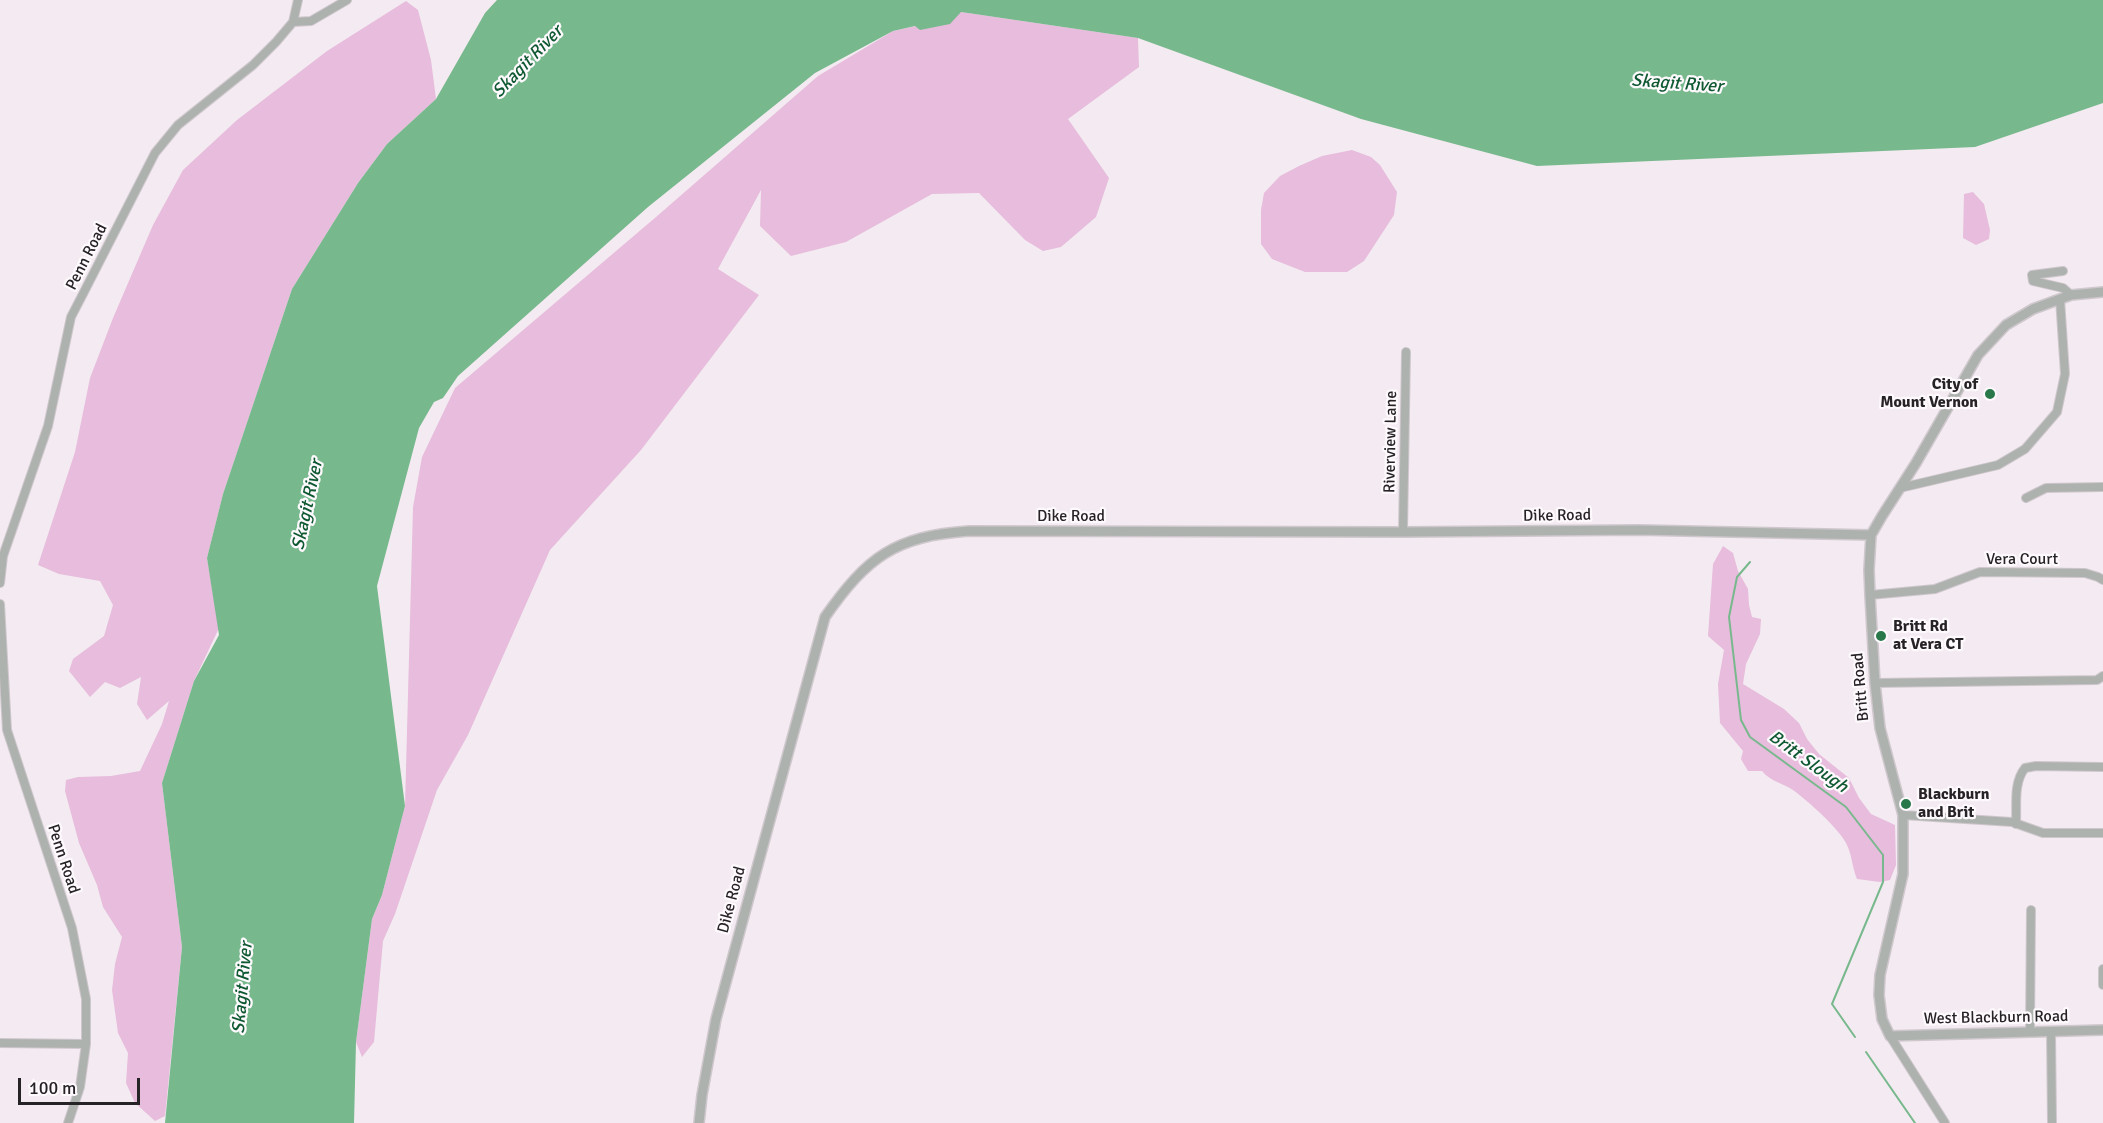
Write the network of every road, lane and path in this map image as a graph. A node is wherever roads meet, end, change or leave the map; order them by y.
1 (298, 0) edge
2 (347, 0) edge
3 (293, 22) junction
4 (2063, 271) dead end
5 (2103, 292) edge
6 (2071, 295) junction
7 (2060, 299) junction
8 (1406, 352) dead end
9 (1900, 488) junction
10 (2103, 488) edge
11 (2026, 498) dead end
12 (1403, 532) junction
13 (1871, 536) junction
14 (2103, 580) edge
15 (0, 583) edge
16 (1870, 595) junction
17 (0, 604) edge
18 (2103, 676) edge
19 (1875, 683) junction
20 (2103, 767) edge
21 (1903, 815) junction
22 (2016, 824) junction
23 (2103, 833) edge
24 (2031, 910) dead end
25 (2103, 969) edge
26 (2103, 985) edge
27 (2103, 1030) edge
28 (2030, 1031) junction
29 (2051, 1031) junction
30 (1890, 1036) junction
31 (0, 1043) edge
32 (86, 1044) junction
33 (68, 1123) edge
34 (699, 1123) edge
35 (1945, 1123) edge
36 (2052, 1123) edge

1 - 3 street
2 - 3 street
3 - 15 street, Penn Road
4 - 6 street
5 - 6 street, Britt Road
6 - 7 street, Britt Road
7 - 9 street, Britt Road
7 - 9 street
8 - 12 street, Riverview Lane
9 - 13 street, Britt Road
10 - 11 street
12 - 13 street, Dike Road
12 - 34 street, Dike Road
13 - 16 street, Britt Road
14 - 16 street, Vera Court
16 - 19 street, Britt Road
17 - 32 street, Penn Road
18 - 19 street
19 - 21 street, Britt Road
20 - 22 street
21 - 22 street
21 - 30 street, Britt Road
22 - 23 street
24 - 28 street
25 - 26 street
27 - 29 street, West Blackburn Road
28 - 29 street, West Blackburn Road
28 - 30 street, West Blackburn Road
29 - 36 street
30 - 35 street, Britt Road
31 - 32 street
32 - 33 street, Penn Road

